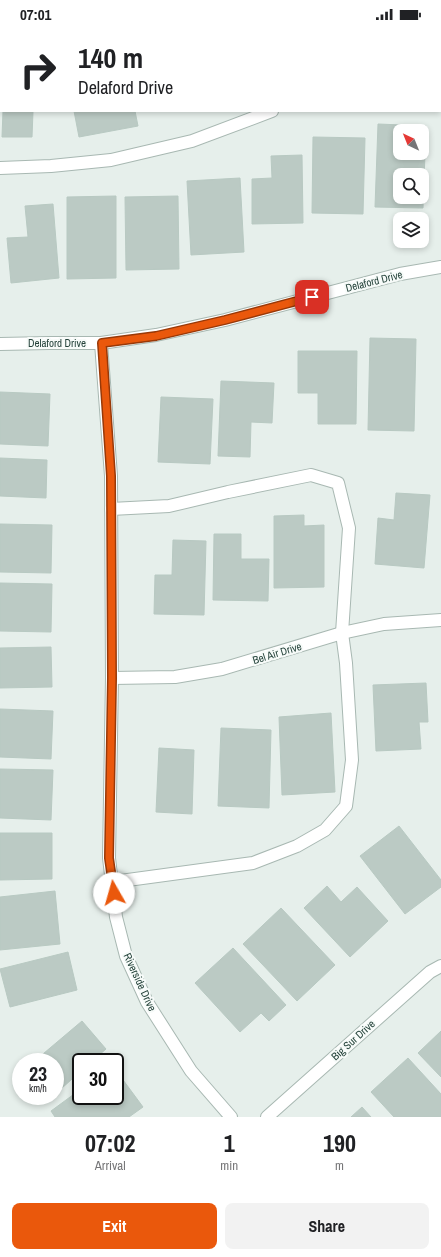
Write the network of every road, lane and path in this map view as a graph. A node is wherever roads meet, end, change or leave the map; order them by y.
1 (269, 112) edge
2 (0, 168) edge
3 (441, 267) edge
4 (102, 343) junction
5 (0, 344) edge
6 (111, 509) junction
7 (441, 620) edge
8 (342, 633) junction
9 (112, 678) junction
10 (113, 882) junction
11 (441, 966) edge
12 (231, 1117) edge
13 (267, 1117) edge

1 - 2 street
3 - 4 street, Delaford Drive
4 - 5 street, Delaford Drive
4 - 6 street, Riverside Drive
6 - 8 street
6 - 9 street, Riverside Drive
7 - 8 street, Bel Air Drive
8 - 9 street, Bel Air Drive
8 - 10 street
9 - 10 street, Riverside Drive
10 - 12 street, Riverside Drive
11 - 13 street, Big Sur Drive

